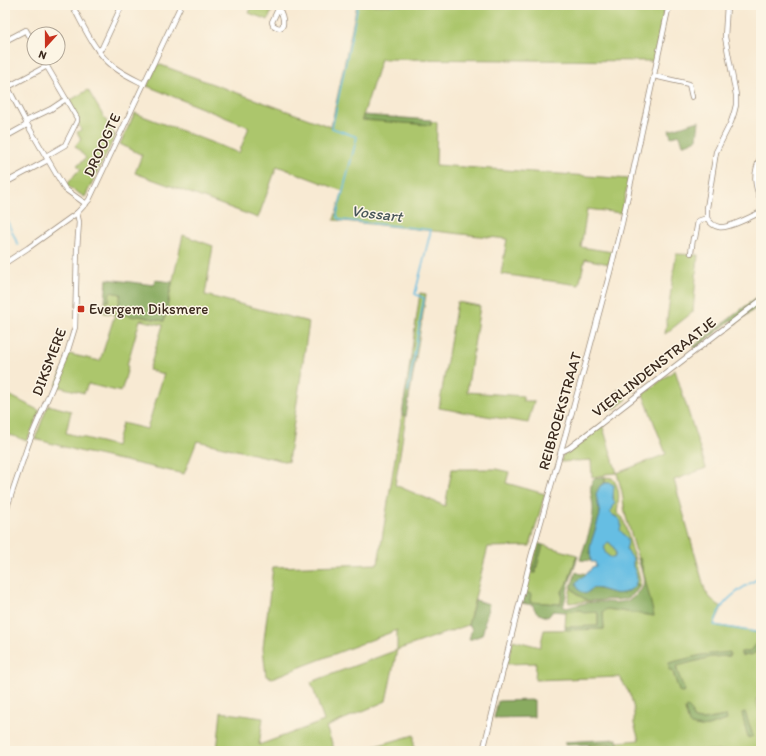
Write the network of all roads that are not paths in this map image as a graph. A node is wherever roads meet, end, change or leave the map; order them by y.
1 (72, 5) edge
2 (122, 5) edge
3 (181, 5) edge
4 (669, 5) edge
5 (727, 5) edge
6 (26, 30) edge
7 (5, 41) edge
8 (98, 51) junction
9 (47, 66) joint
10 (654, 76) junction
11 (5, 82) edge
12 (144, 84) junction
13 (6, 88) edge
14 (692, 97) dead end
15 (66, 99) junction
16 (27, 124) junction
17 (5, 136) edge
18 (761, 156) edge
19 (47, 158) junction
20 (5, 184) edge
21 (761, 201) edge
22 (86, 204) junction
23 (761, 212) edge
24 (77, 213) junction
25 (707, 218) junction
26 (691, 253) dead end
27 (5, 263) edge
28 (761, 300) edge
29 (561, 452) junction
30 (5, 513) edge
31 (484, 751) edge

1 - 8 street
2 - 8 street
3 - 12 street, DROOGTE
4 - 10 street, REIBROEKSTRAAT
5 - 25 street
6 - 7 street
8 - 12 street
9 - 13 street
9 - 15 street
10 - 14 street
10 - 29 street, REIBROEKSTRAAT
11 - 13 street
12 - 22 street, DROOGTE
13 - 16 street
15 - 16 street
15 - 19 street
16 - 17 street
16 - 19 street
18 - 21 street
19 - 20 street
19 - 22 street
22 - 24 street, DROOGTE
23 - 25 street
24 - 27 street, DROOGTE
24 - 30 street, DIKSMERE
25 - 26 street
28 - 29 street, VIERLINDENSTRAATJE
29 - 31 street, REIBROEKSTRAAT

